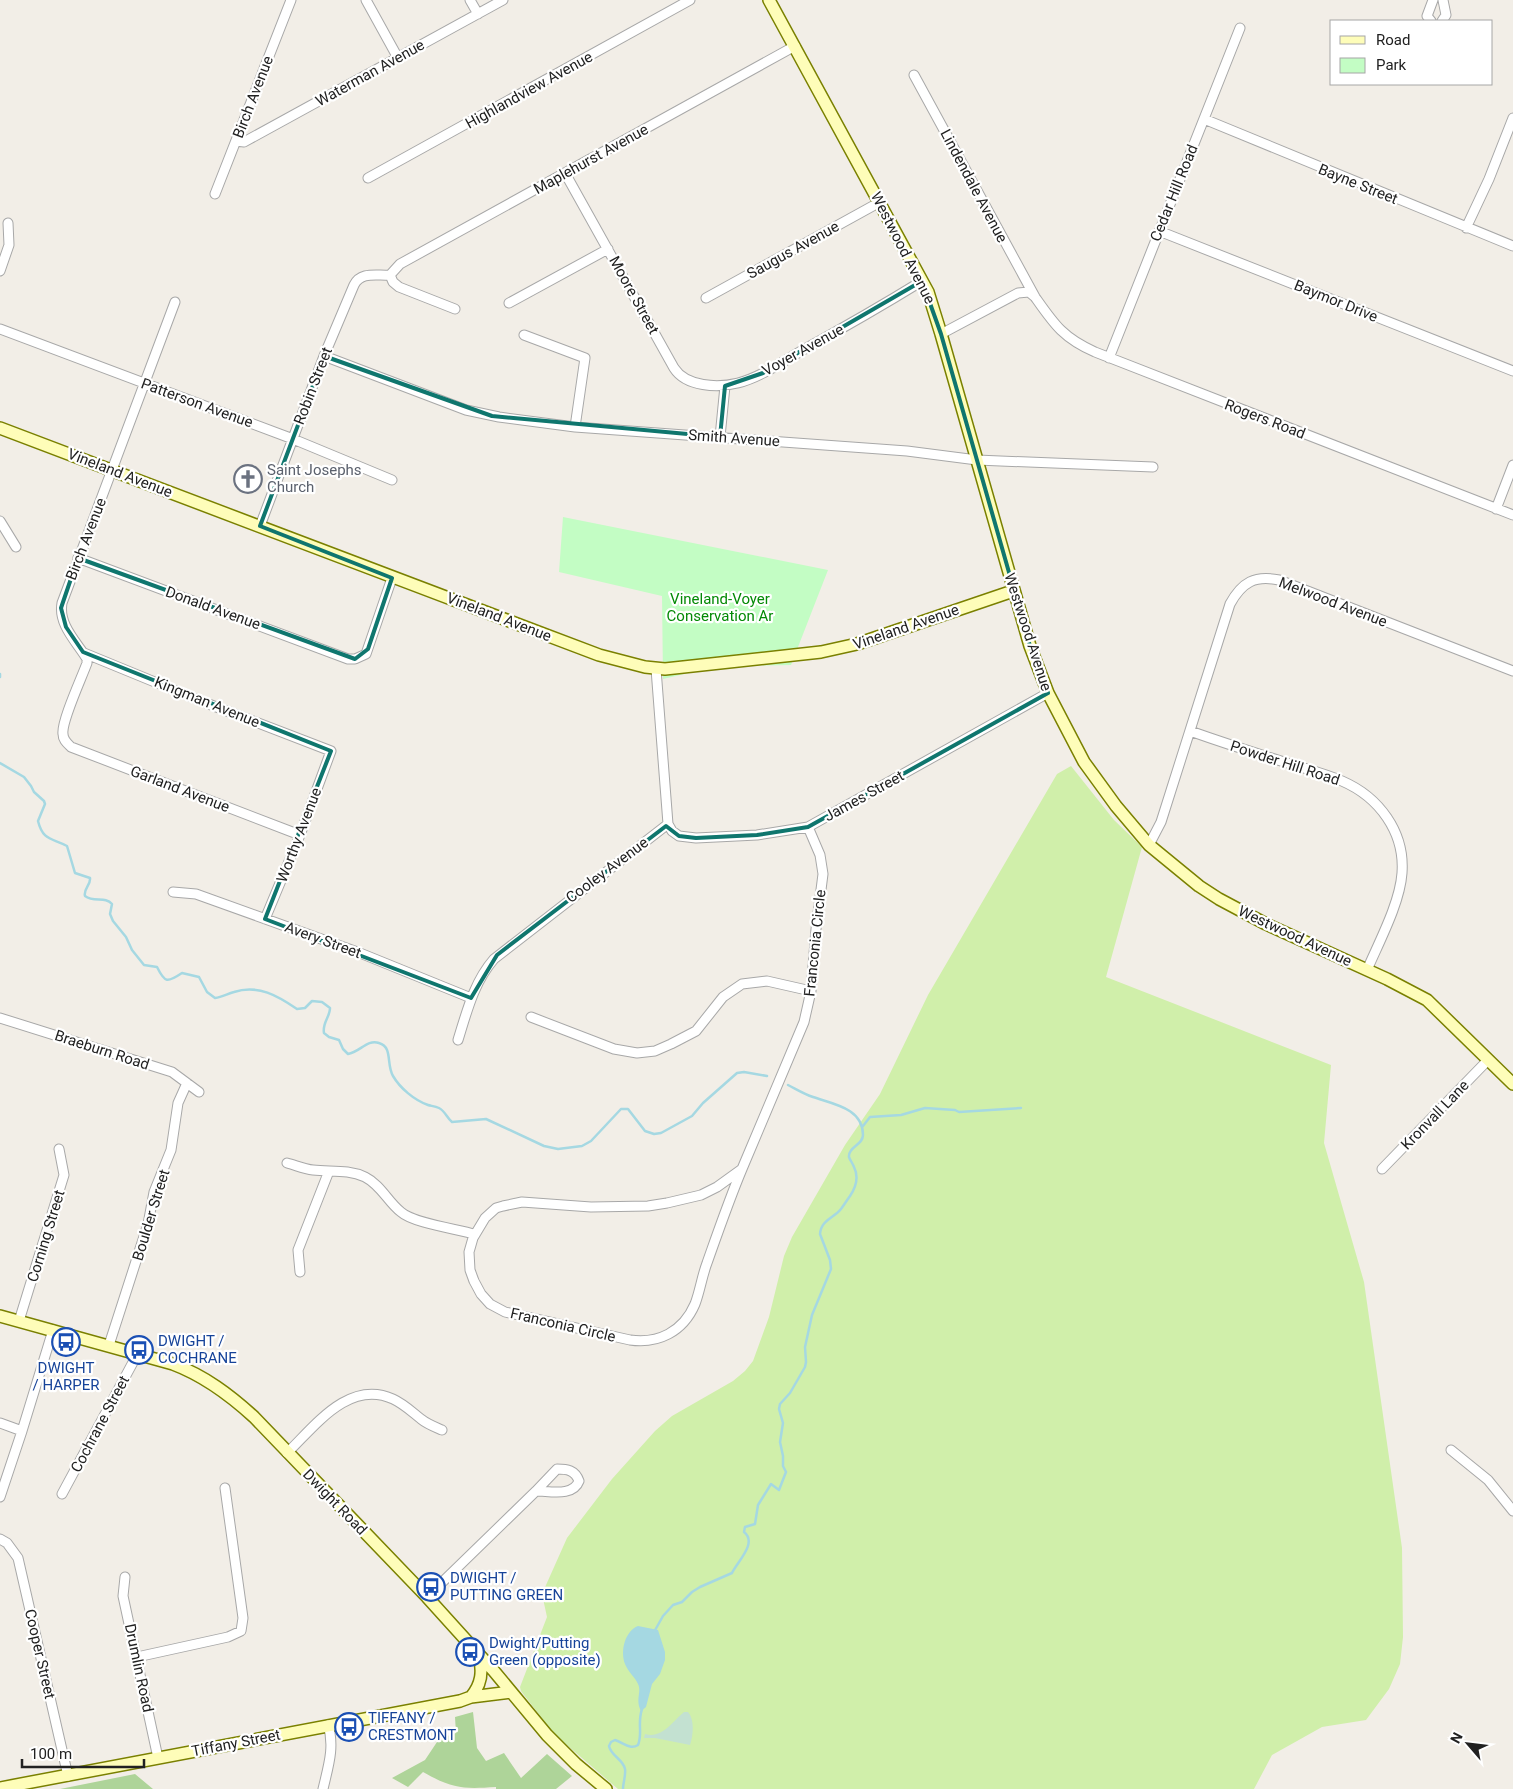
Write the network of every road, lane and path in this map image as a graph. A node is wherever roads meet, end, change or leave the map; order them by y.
1 (291, 0) edge
2 (366, 0) edge
3 (470, 0) edge
4 (503, 0) edge
5 (690, 0) edge
6 (769, 0) edge
7 (1433, 0) edge
8 (1443, 0) edge
9 (478, 14) junction
10 (1430, 20) edge
11 (1443, 20) edge
12 (1240, 28) dead end
13 (795, 46) junction
14 (398, 58) junction
15 (914, 75) dead end
16 (1513, 118) edge
17 (1204, 119) junction
18 (236, 141) junction
19 (565, 173) junction
20 (368, 178) dead end
21 (215, 194) dead end
22 (880, 202) junction
23 (8, 223) dead end
24 (1466, 228) junction
25 (1159, 231) junction
26 (1513, 246) edge
27 (608, 249) junction
28 (0, 271) edge
29 (390, 275) junction
30 (922, 281) junction
31 (1035, 297) junction
32 (706, 298) dead end
33 (175, 302) dead end
34 (509, 303) dead end
35 (455, 309) dead end
36 (0, 329) edge
37 (941, 334) junction
38 (524, 335) dead end
39 (324, 356) junction
40 (1109, 358) junction
41 (1513, 371) edge
42 (145, 383) junction
43 (725, 386) junction
44 (574, 427) junction
45 (0, 428) edge
46 (720, 437) junction
47 (293, 439) junction
48 (977, 460) junction
49 (1513, 465) edge
50 (1154, 466) dead end
51 (111, 470) junction
52 (392, 480) dead end
53 (1496, 509) junction
54 (1513, 515) edge
55 (0, 521) edge
56 (260, 526) junction
57 (16, 547) dead end
58 (78, 558) junction
59 (392, 578) junction
60 (1014, 591) junction
61 (83, 652) junction
62 (656, 669) junction
63 (1513, 671) edge
64 (1048, 693) junction
65 (1190, 731) junction
66 (332, 750) joint
67 (668, 824) junction
68 (808, 827) junction
69 (300, 836) junction
70 (1149, 845) junction
71 (173, 892) dead end
72 (265, 919) junction
73 (1368, 970) junction
74 (811, 991) junction
75 (471, 998) junction
76 (0, 1018) edge
77 (531, 1018) dead end
78 (458, 1040) dead end
79 (1488, 1060) junction
80 (187, 1083) junction
81 (1513, 1084) edge
82 (199, 1092) dead end
83 (59, 1149) dead end
84 (287, 1163) dead end
85 (742, 1169) junction
86 (1382, 1169) dead end
87 (329, 1171) junction
88 (474, 1234) junction
89 (300, 1272) dead end
90 (0, 1316) edge
91 (19, 1321) junction
92 (53, 1330) junction
93 (109, 1345) junction
94 (138, 1353) junction
95 (0, 1424) edge
96 (442, 1430) dead end
97 (22, 1431) junction
98 (1451, 1450) dead end
99 (287, 1453) junction
100 (225, 1488) dead end
101 (536, 1491) dead end
102 (62, 1494) dead end
103 (0, 1497) edge
104 (1513, 1511) edge
105 (0, 1539) edge
106 (125, 1577) dead end
107 (427, 1597) junction
108 (480, 1656) junction
109 (137, 1658) junction
110 (511, 1692) junction
111 (472, 1697) junction
112 (328, 1725) junction
113 (158, 1758) junction
114 (68, 1776) junction
115 (0, 1788) edge
116 (322, 1789) edge
117 (606, 1789) edge

1 - 18 street, Birch Avenue
2 - 14 street
3 - 9 street
4 - 9 street, Waterman Avenue
5 - 20 street, Highlandview Avenue
6 - 13 street, Westwood Avenue
7 - 10 street
8 - 11 street
9 - 14 street, Waterman Avenue
12 - 17 street, Cedar Hill Road
13 - 19 street, Maplehurst Avenue
13 - 22 street, Westwood Avenue
14 - 18 street, Waterman Avenue
15 - 31 street, Lindendale Avenue
16 - 24 street
17 - 24 street, Bayne Street
17 - 25 street, Cedar Hill Road
18 - 21 street, Birch Avenue
19 - 27 street, Moore Street
19 - 29 street, Maplehurst Avenue
22 - 30 street, Westwood Avenue
22 - 32 street, Saugus Avenue
23 - 28 street
24 - 26 street, Bayne Street
25 - 40 street, Cedar Hill Road
25 - 41 street, Baymor Drive
27 - 34 street
27 - 43 street, Moore Street
29 - 35 street
29 - 39 street, Robin Street
30 - 37 street, Westwood Avenue
30 - 43 street, Voyer Avenue
31 - 37 street
31 - 40 street, Rogers Road
33 - 42 street, Birch Avenue
36 - 42 street, Patterson Avenue
37 - 48 street, Westwood Avenue
38 - 44 street
39 - 44 street, Smith Avenue
39 - 47 street, Robin Street
40 - 53 street, Rogers Road
42 - 47 street, Patterson Avenue
42 - 51 street, Birch Avenue
43 - 46 street
44 - 46 street, Smith Avenue
45 - 51 street, Vineland Avenue
46 - 48 street, Smith Avenue
47 - 52 street, Patterson Avenue
47 - 56 street, Robin Street
48 - 50 street, Smith Avenue
48 - 60 street, Westwood Avenue
49 - 53 street
51 - 56 street, Vineland Avenue
51 - 58 street, Birch Avenue
53 - 54 street, Rogers Road
55 - 57 street
56 - 59 street, Vineland Avenue
58 - 59 street, Donald Avenue
58 - 61 street, Birch Avenue
59 - 62 street, Vineland Avenue
60 - 62 street, Vineland Avenue
60 - 64 street, Westwood Avenue
61 - 66 street, Kingman Avenue
61 - 69 street, Garland Avenue
62 - 67 street
63 - 65 street, Melwood Avenue
64 - 68 street, James Street
64 - 70 street, Westwood Avenue
65 - 70 street, Melwood Avenue
65 - 73 street, Powder Hill Road
66 - 69 street, Worthy Avenue
67 - 68 street, James Street
67 - 75 street, Cooley Avenue
68 - 74 street, Franconia Circle
69 - 72 street, Worthy Avenue
70 - 73 street, Westwood Avenue
71 - 72 street, Avery Street
72 - 75 street, Avery Street
73 - 79 street, Westwood Avenue
74 - 77 street
74 - 85 street, Franconia Circle
75 - 78 street, Cooley Avenue
76 - 80 street, Braeburn Road
79 - 81 street, Westwood Avenue
79 - 86 street, Kronvall Lane
80 - 82 street, Braeburn Road
80 - 93 street, Boulder Street
83 - 91 street, Corning Street
84 - 87 street
85 - 88 street, Franconia Circle
85 - 88 street, Franconia Circle
87 - 88 street
87 - 89 street
90 - 91 street, Dwight Road
91 - 92 street, Dwight Road
92 - 93 street, Dwight Road
92 - 97 street
93 - 94 street, Dwight Road
94 - 99 street, Dwight Road
94 - 102 street, Cochrane Street
95 - 97 street
96 - 99 street
97 - 103 street
98 - 104 street
99 - 107 street, Dwight Road
100 - 109 street
101 - 107 street
105 - 114 street, Cooper Street
106 - 109 street, Drumlin Road
107 - 108 street, Dwight Road
108 - 110 street, Dwight Road
108 - 111 street
109 - 113 street, Drumlin Road
110 - 111 street, Tiffany Street
110 - 117 street, Dwight Road
111 - 112 street, Tiffany Street
112 - 113 street, Tiffany Street
112 - 116 street
113 - 114 street, Tiffany Street
114 - 115 street, Tiffany Street

